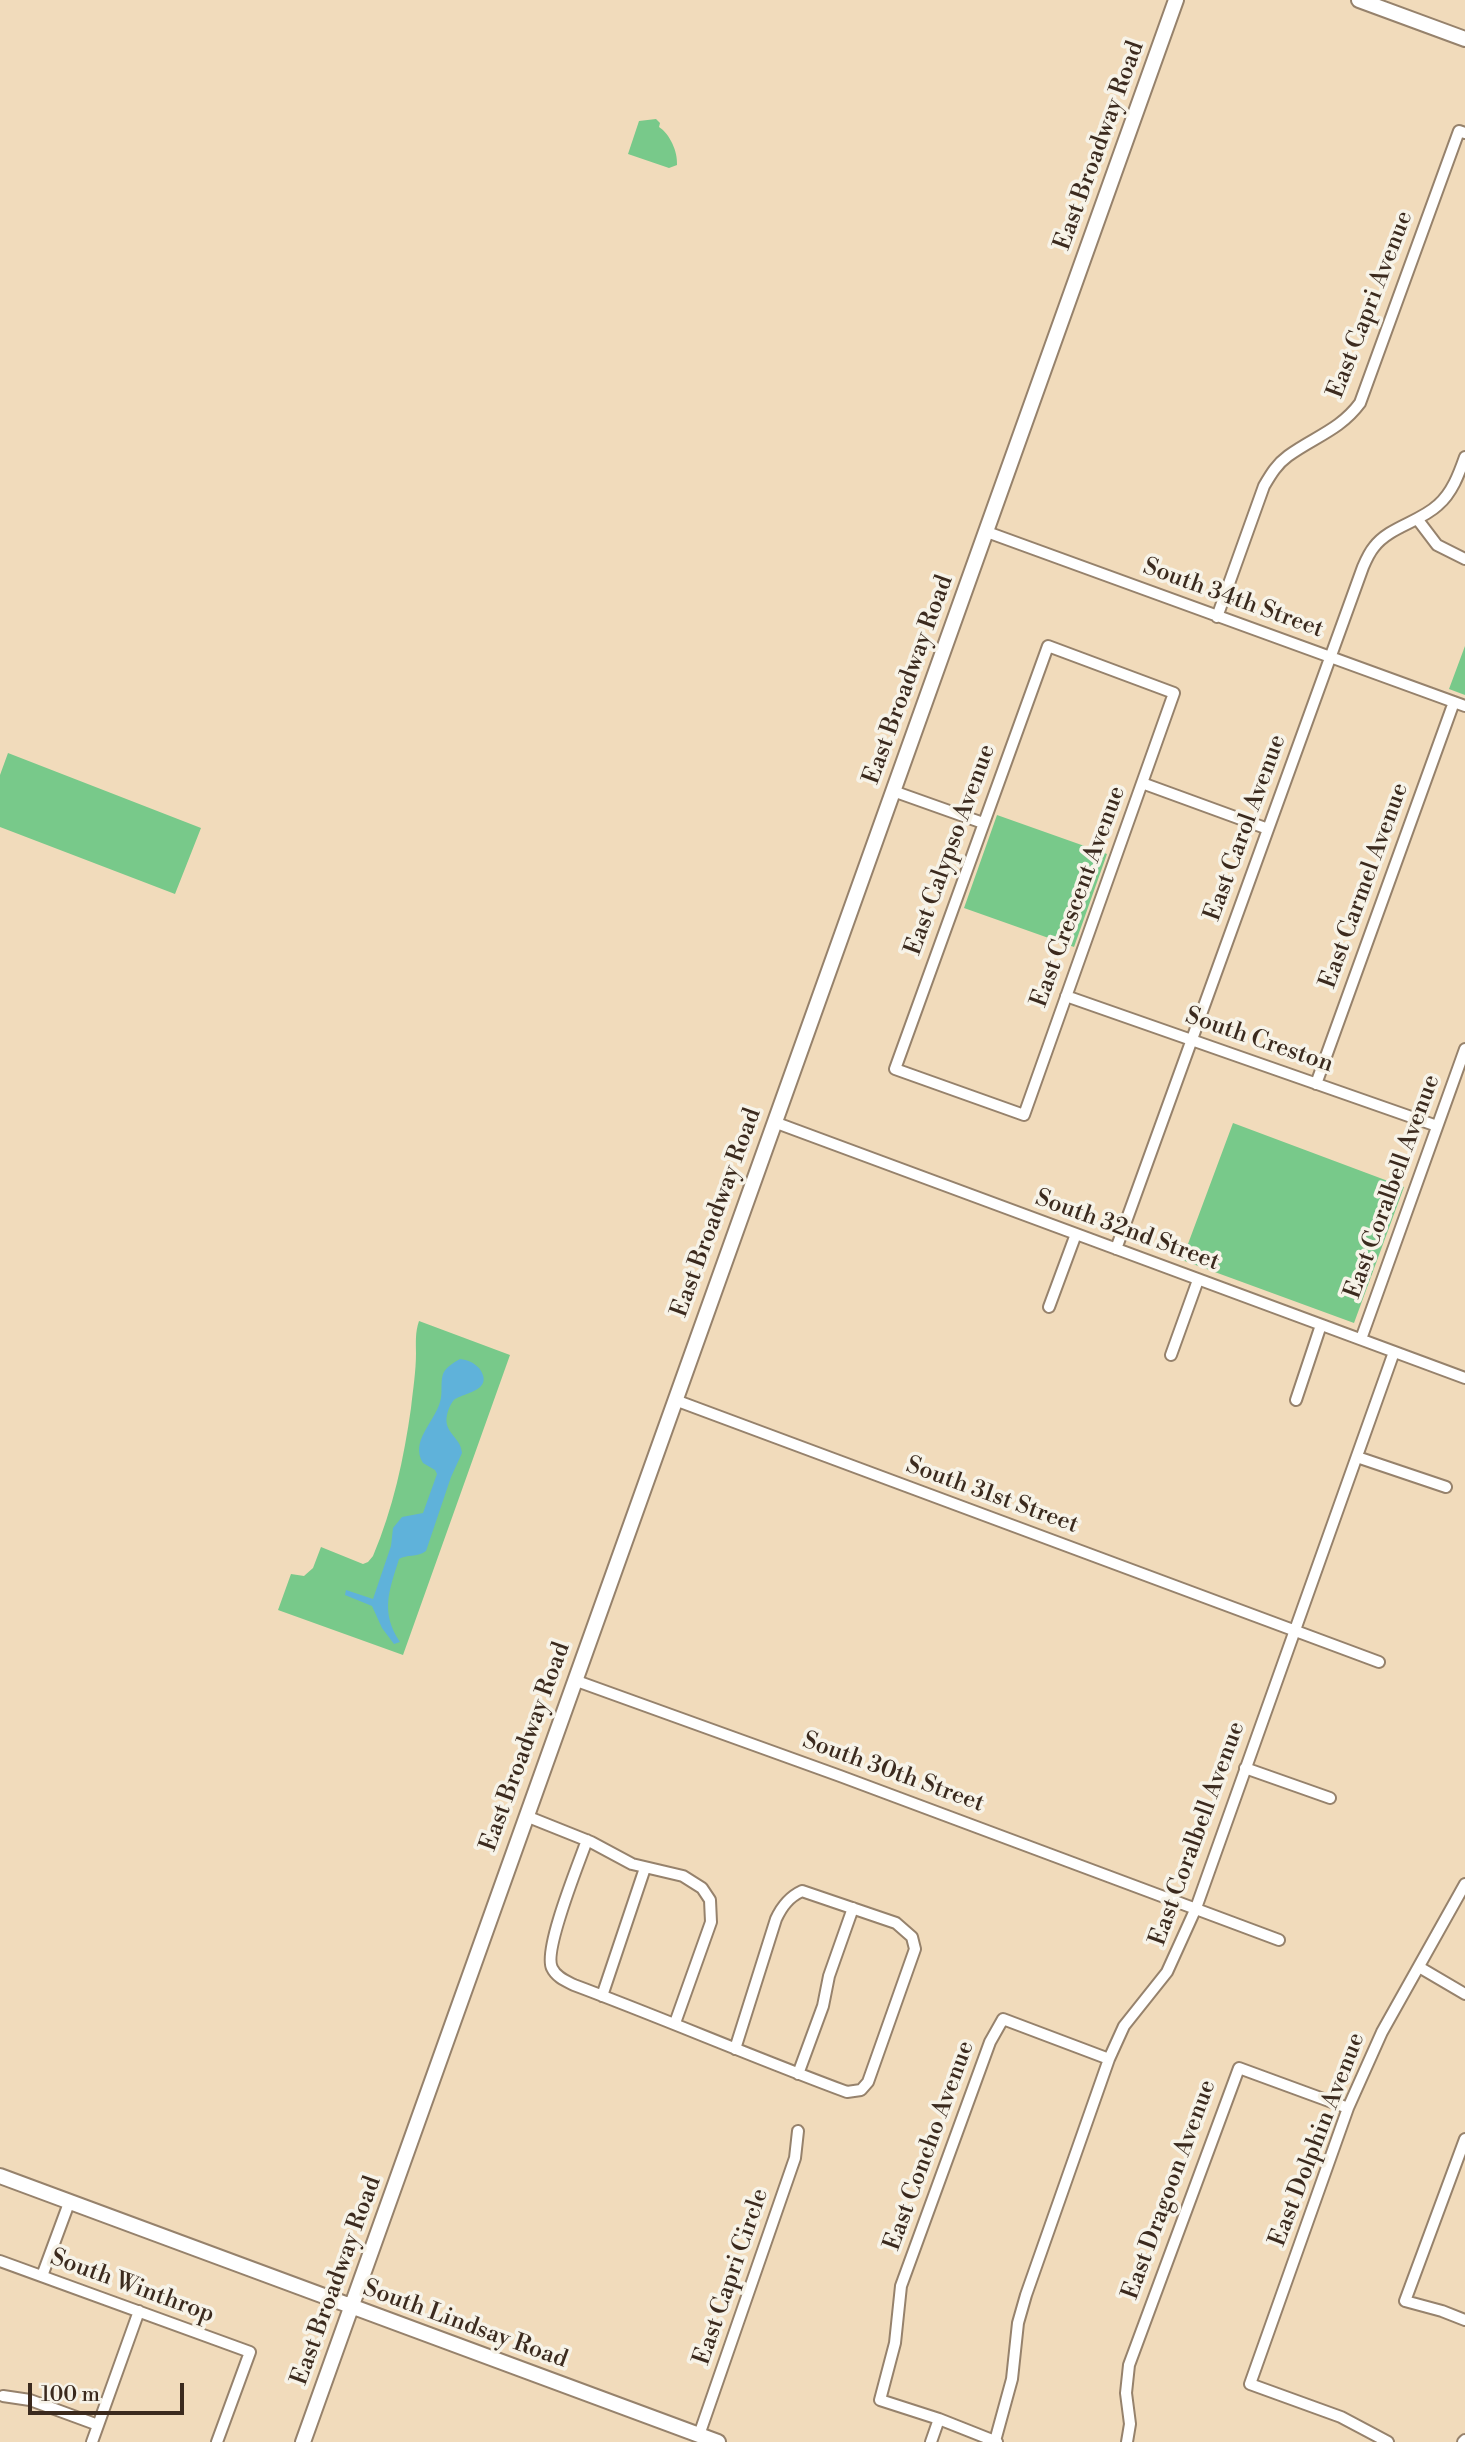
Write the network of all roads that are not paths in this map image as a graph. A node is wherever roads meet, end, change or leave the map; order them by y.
1 (1176, 0) edge
2 (1359, 0) edge
3 (1465, 39) edge
4 (1462, 132) edge
5 (1465, 457) edge
6 (1418, 520) junction
7 (987, 532) junction
8 (1465, 559) edge
9 (1216, 617) junction
10 (1048, 646) joint
11 (1330, 657) junction
12 (1454, 702) junction
13 (1465, 706) edge
14 (1142, 783) junction
15 (893, 792) junction
16 (982, 823) junction
17 (1268, 829) junction
18 (1066, 996) junction
19 (1192, 1040) junction
20 (1465, 1049) edge
21 (1315, 1084) junction
22 (1024, 1115) joint
23 (774, 1122) junction
24 (1437, 1126) junction
25 (1076, 1234) junction
26 (1116, 1249) junction
27 (1198, 1280) junction
28 (1049, 1307) dead end
29 (1321, 1325) junction
30 (1361, 1339) junction
31 (1394, 1352) junction
32 (1171, 1355) dead end
33 (1465, 1378) edge
34 (675, 1400) junction
35 (1296, 1400) dead end
36 (1357, 1457) junction
37 (1446, 1488) dead end
38 (1295, 1630) junction
39 (1379, 1662) dead end
40 (574, 1681) junction
41 (1245, 1768) junction
42 (1330, 1798) dead end
43 (526, 1816) junction
44 (587, 1840) junction
45 (645, 1868) junction
46 (1465, 1884) edge
47 (853, 1908) junction
48 (1196, 1908) junction
49 (1279, 1940) dead end
50 (1419, 1967) junction
51 (1465, 1994) edge
52 (602, 1996) junction
53 (675, 2023) junction
54 (735, 2049) junction
55 (1109, 2059) junction
56 (798, 2074) junction
57 (1349, 2108) junction
58 (798, 2132) dead end
59 (1465, 2139) edge
60 (0, 2176) edge
61 (69, 2203) junction
62 (0, 2261) edge
63 (42, 2276) junction
64 (352, 2307) junction
65 (139, 2311) junction
66 (1465, 2320) edge
67 (3, 2396) dead end
68 (939, 2419) junction
69 (98, 2425) junction
70 (699, 2435) junction
71 (92, 2442) edge
72 (217, 2442) edge
73 (303, 2442) edge
74 (718, 2442) edge
75 (931, 2442) edge
76 (996, 2442) edge
77 (1127, 2442) edge
78 (1388, 2442) edge

1 - 7 main road, East Broadway Road
2 - 3 main road
4 - 9 street, East Capri Avenue
5 - 6 street, East Carol Avenue
6 - 8 street
6 - 11 street, East Carol Avenue
7 - 9 street, South 34th Street
7 - 15 main road, East Broadway Road
9 - 11 street, South 34th Street
10 - 14 street, East Crescent Avenue
10 - 16 street, East Calypso Avenue
11 - 12 street, South 34th Street
11 - 17 street, East Carol Avenue
12 - 13 street, South 34th Street
12 - 21 street, East Carmel Avenue
14 - 17 street
14 - 18 street, East Crescent Avenue
15 - 16 street
15 - 23 main road, East Broadway Road
16 - 22 street, East Calypso Avenue
17 - 19 street, East Carol Avenue
18 - 19 street, South Creston
18 - 22 street, East Crescent Avenue
19 - 21 street, South Creston
19 - 26 street, East Carol Avenue
20 - 24 street, East Coralbell Avenue
21 - 24 street, South Creston
23 - 25 street, South 32nd Street
23 - 34 main road, East Broadway Road
24 - 30 street, East Coralbell Avenue
25 - 26 street, South 32nd Street
25 - 28 street
26 - 27 street, South 32nd Street
27 - 29 street, South 32nd Street
27 - 32 street
29 - 30 street, South 32nd Street
29 - 35 street
30 - 31 street, South 32nd Street
31 - 33 street, South 32nd Street
31 - 36 street, East Coralbell Avenue
34 - 38 street, South 31st Street
34 - 40 main road, East Broadway Road
36 - 37 street
36 - 38 street, East Coralbell Avenue
38 - 39 street, South 31st Street
38 - 41 street, East Coralbell Avenue
40 - 43 main road, East Broadway Road
40 - 48 street, South 30th Street
41 - 42 street
41 - 48 street, East Coralbell Avenue
43 - 44 street
43 - 64 main road, East Broadway Road
44 - 45 street
44 - 52 street
45 - 52 street
45 - 53 street
46 - 50 street, East Dolphin Avenue
47 - 54 street
47 - 56 street
47 - 56 street
48 - 49 street, South 30th Street
48 - 55 street, East Coralbell Avenue
50 - 51 street
50 - 57 street, East Dolphin Avenue
52 - 53 street
53 - 54 street
54 - 56 street
55 - 68 street, East Concho Avenue
55 - 76 street, East Coralbell Avenue
57 - 77 street, East Dragoon Avenue
57 - 78 street, East Dolphin Avenue
58 - 70 street, East Capri Circle
59 - 66 street
60 - 61 main road, South Lindsay Road
61 - 63 street
61 - 64 main road, South Lindsay Road
62 - 63 street, South Winthrop
63 - 65 street, South Winthrop
64 - 70 main road, South Lindsay Road
64 - 73 main road, East Broadway Road
65 - 69 street
65 - 72 street, South Winthrop
67 - 69 street
68 - 75 street
68 - 76 street
69 - 71 street
70 - 74 main road, South Lindsay Road

